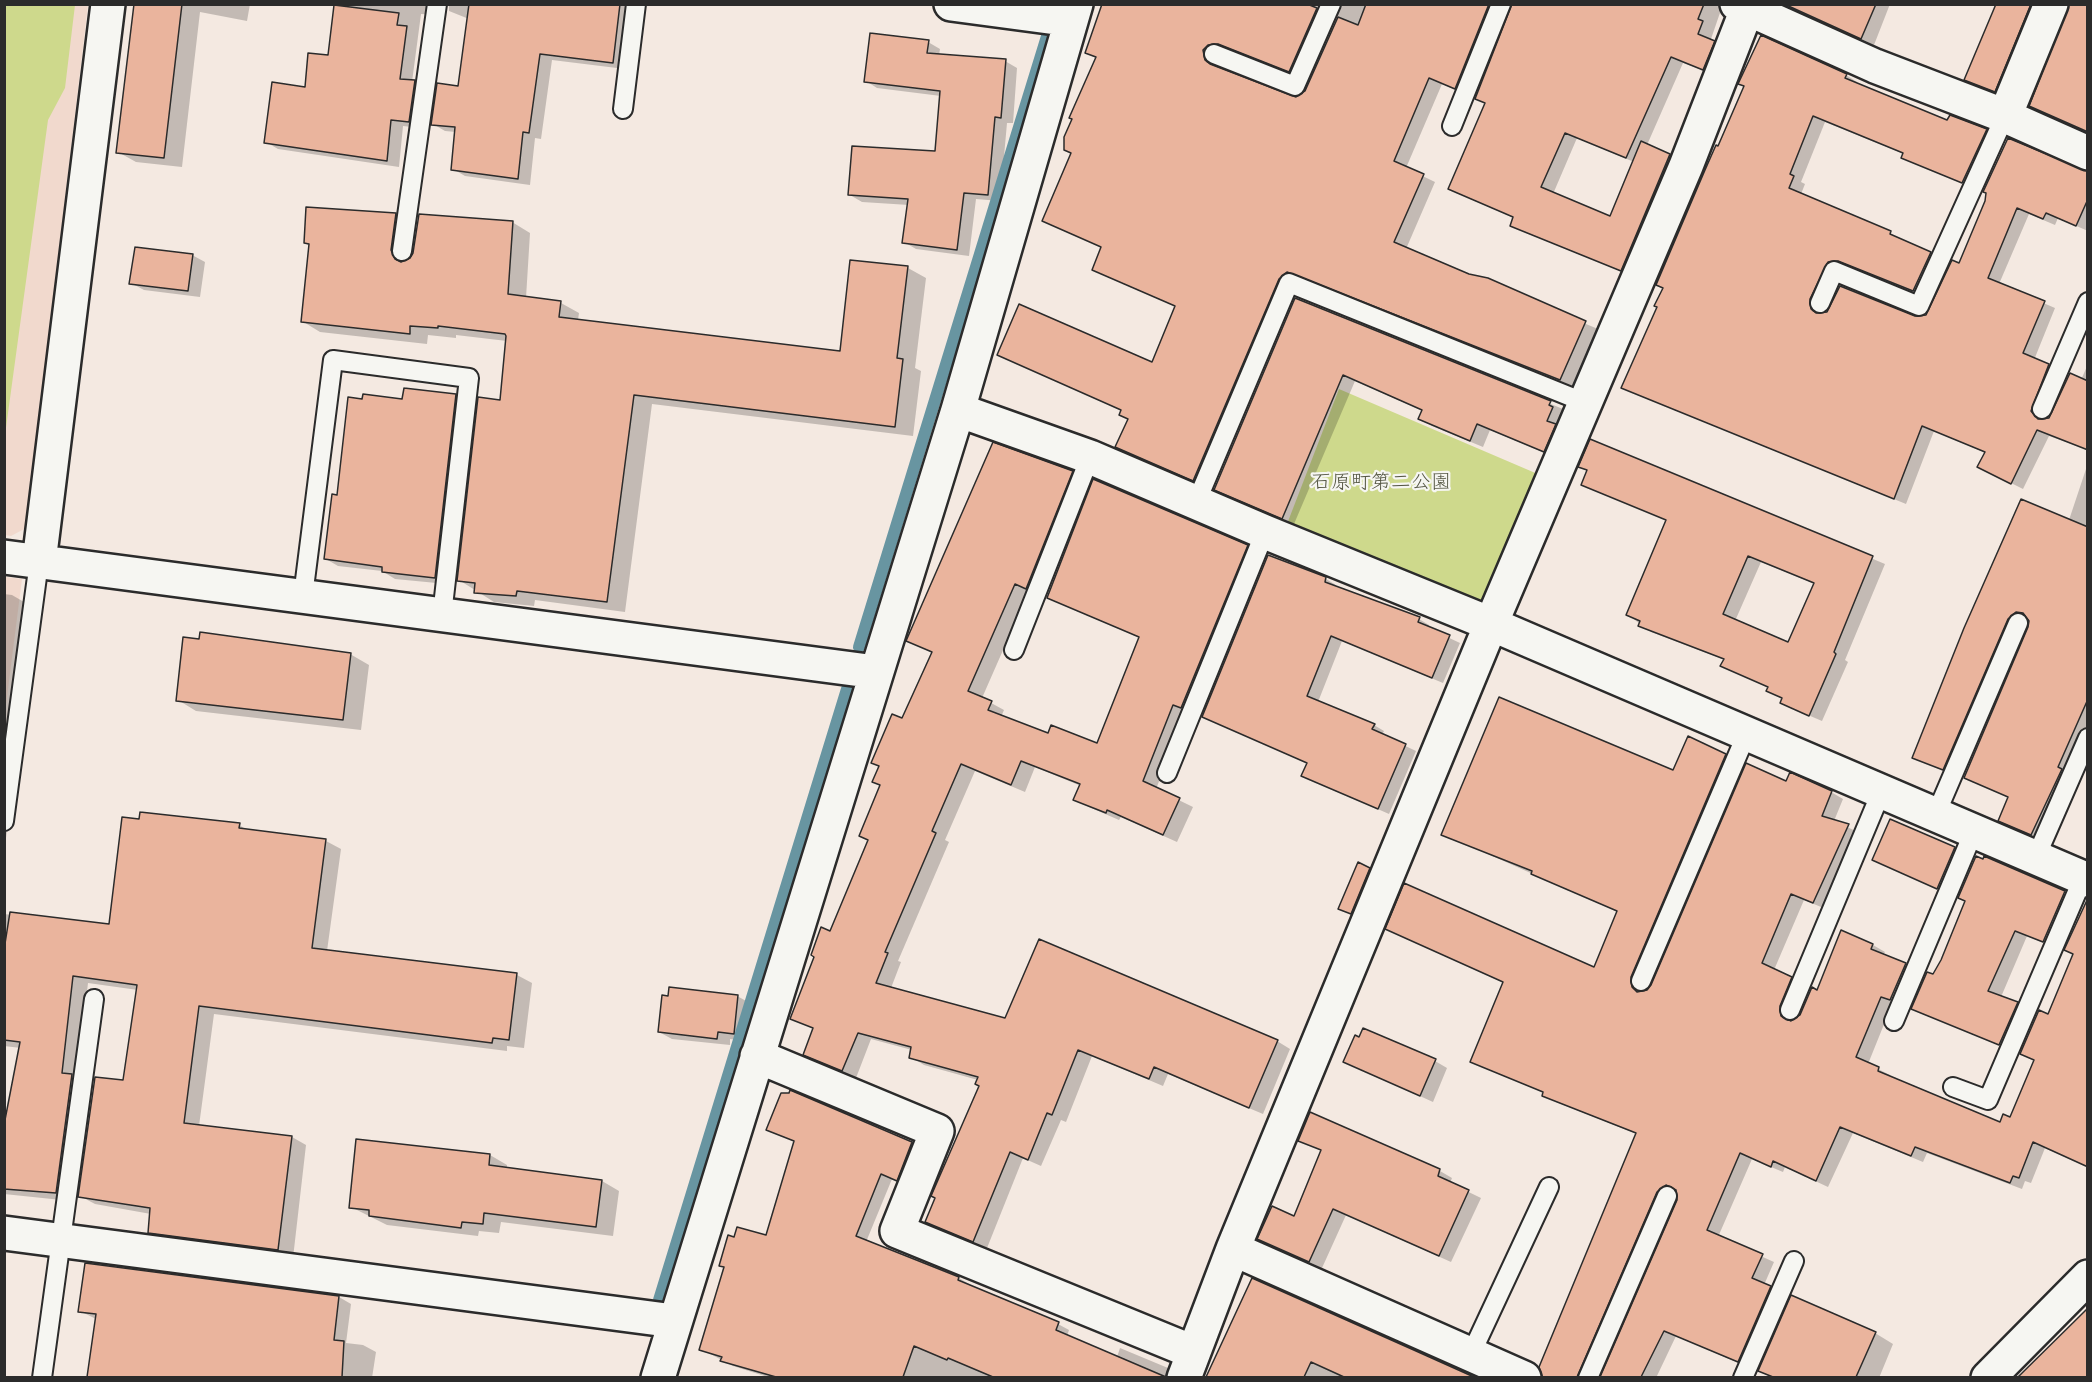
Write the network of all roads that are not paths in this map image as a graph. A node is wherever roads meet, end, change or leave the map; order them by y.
1 (108, 4) edge
2 (437, 4) edge
3 (636, 4) edge
4 (951, 4) edge
5 (1331, 4) edge
6 (1501, 4) edge
7 (2051, 4) edge
8 (1745, 6) edge
9 (1074, 12) edge
10 (1214, 54) dead end
11 (623, 109) dead end
12 (2005, 116) junction
13 (1452, 126) dead end
14 (2088, 153) edge
15 (402, 251) dead end
16 (2088, 302) edge
17 (1820, 303) dead end
18 (1586, 403) junction
19 (2042, 409) dead end
20 (958, 410) junction
21 (1090, 457) junction
22 (1196, 503) junction
23 (1264, 532) junction
24 (4, 557) edge
25 (39, 562) junction
26 (303, 596) junction
27 (442, 615) junction
28 (2018, 623) dead end
29 (1491, 624) junction
30 (1014, 650) dead end
31 (876, 672) junction
32 (1747, 733) junction
33 (2088, 738) edge
34 (1167, 773) dead end
35 (1882, 790) junction
36 (1936, 814) junction
37 (4, 821) edge
38 (1974, 831) junction
39 (2036, 857) junction
40 (2085, 879) edge
41 (1641, 981) dead end
42 (94, 999) dead end
43 (1790, 1010) dead end
44 (1894, 1021) dead end
45 (757, 1056) junction
46 (1953, 1087) dead end
47 (1550, 1187) dead end
48 (1667, 1196) dead end
49 (4, 1233) edge
50 (60, 1241) junction
51 (1233, 1249) junction
52 (1794, 1261) dead end
53 (2088, 1277) edge
54 (674, 1321) junction
55 (1471, 1354) junction
56 (1188, 1365) edge
57 (42, 1377) edge
58 (658, 1377) edge
59 (1524, 1377) edge
60 (1588, 1377) edge
61 (1743, 1377) edge
62 (1988, 1377) edge

1 - 25 street
2 - 15 lane
3 - 11 lane
4 - 9 street
5 - 10 lane
6 - 13 lane
7 - 12 street
8 - 12 street
8 - 18 street
9 - 20 street
12 - 14 street
12 - 17 lane
16 - 19 lane
18 - 22 lane
18 - 29 street
20 - 21 street
20 - 31 street
21 - 22 street
21 - 30 lane
22 - 23 street
23 - 29 street
23 - 34 lane
24 - 25 street
25 - 26 street
25 - 37 lane
26 - 27 street
26 - 27 lane
27 - 31 street
28 - 36 lane
29 - 32 street
29 - 51 street
31 - 45 street
32 - 35 street
32 - 41 lane
33 - 39 lane
35 - 36 street
35 - 43 lane
36 - 38 street
38 - 39 street
38 - 44 lane
39 - 40 street
40 - 46 lane
42 - 50 lane
45 - 54 street
45 - 56 street
47 - 55 lane
48 - 60 lane
49 - 50 street
50 - 54 street
50 - 57 lane
51 - 55 street
51 - 56 street
52 - 61 lane
53 - 62 street
54 - 58 street
55 - 59 street

